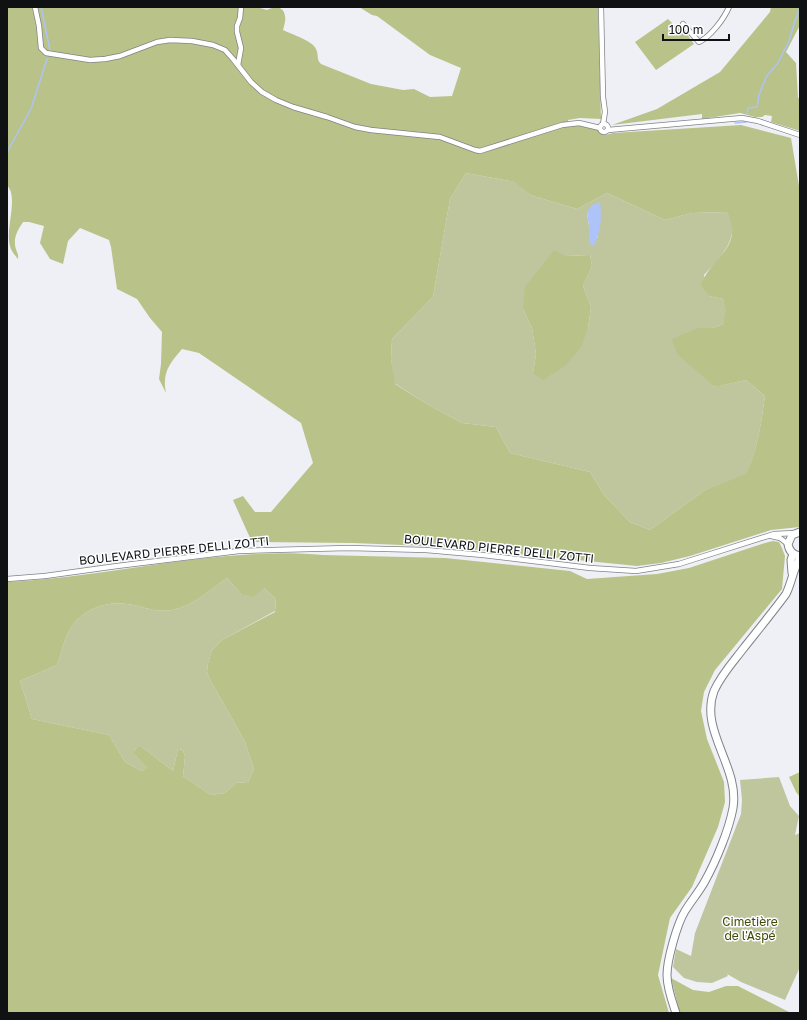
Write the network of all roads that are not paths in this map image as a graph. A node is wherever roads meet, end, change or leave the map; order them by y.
1 (35, 7) edge
2 (241, 7) edge
3 (601, 7) edge
4 (729, 7) edge
5 (683, 24) dead end
6 (238, 65) junction
7 (602, 126) junction
8 (800, 135) edge
9 (798, 532) edge
10 (769, 536) junction
11 (788, 544) junction
12 (798, 556) edge
13 (7, 579) edge
14 (676, 1013) edge

1 - 6 street
2 - 6 street
3 - 7 street
4 - 5 street
6 - 7 street
7 - 8 street
9 - 10 street, BOULEVARD PIERRE DELLI ZOTTI
9 - 11 main road
10 - 11 street
10 - 13 street, BOULEVARD PIERRE DELLI ZOTTI
11 - 12 main road
12 - 14 main road

